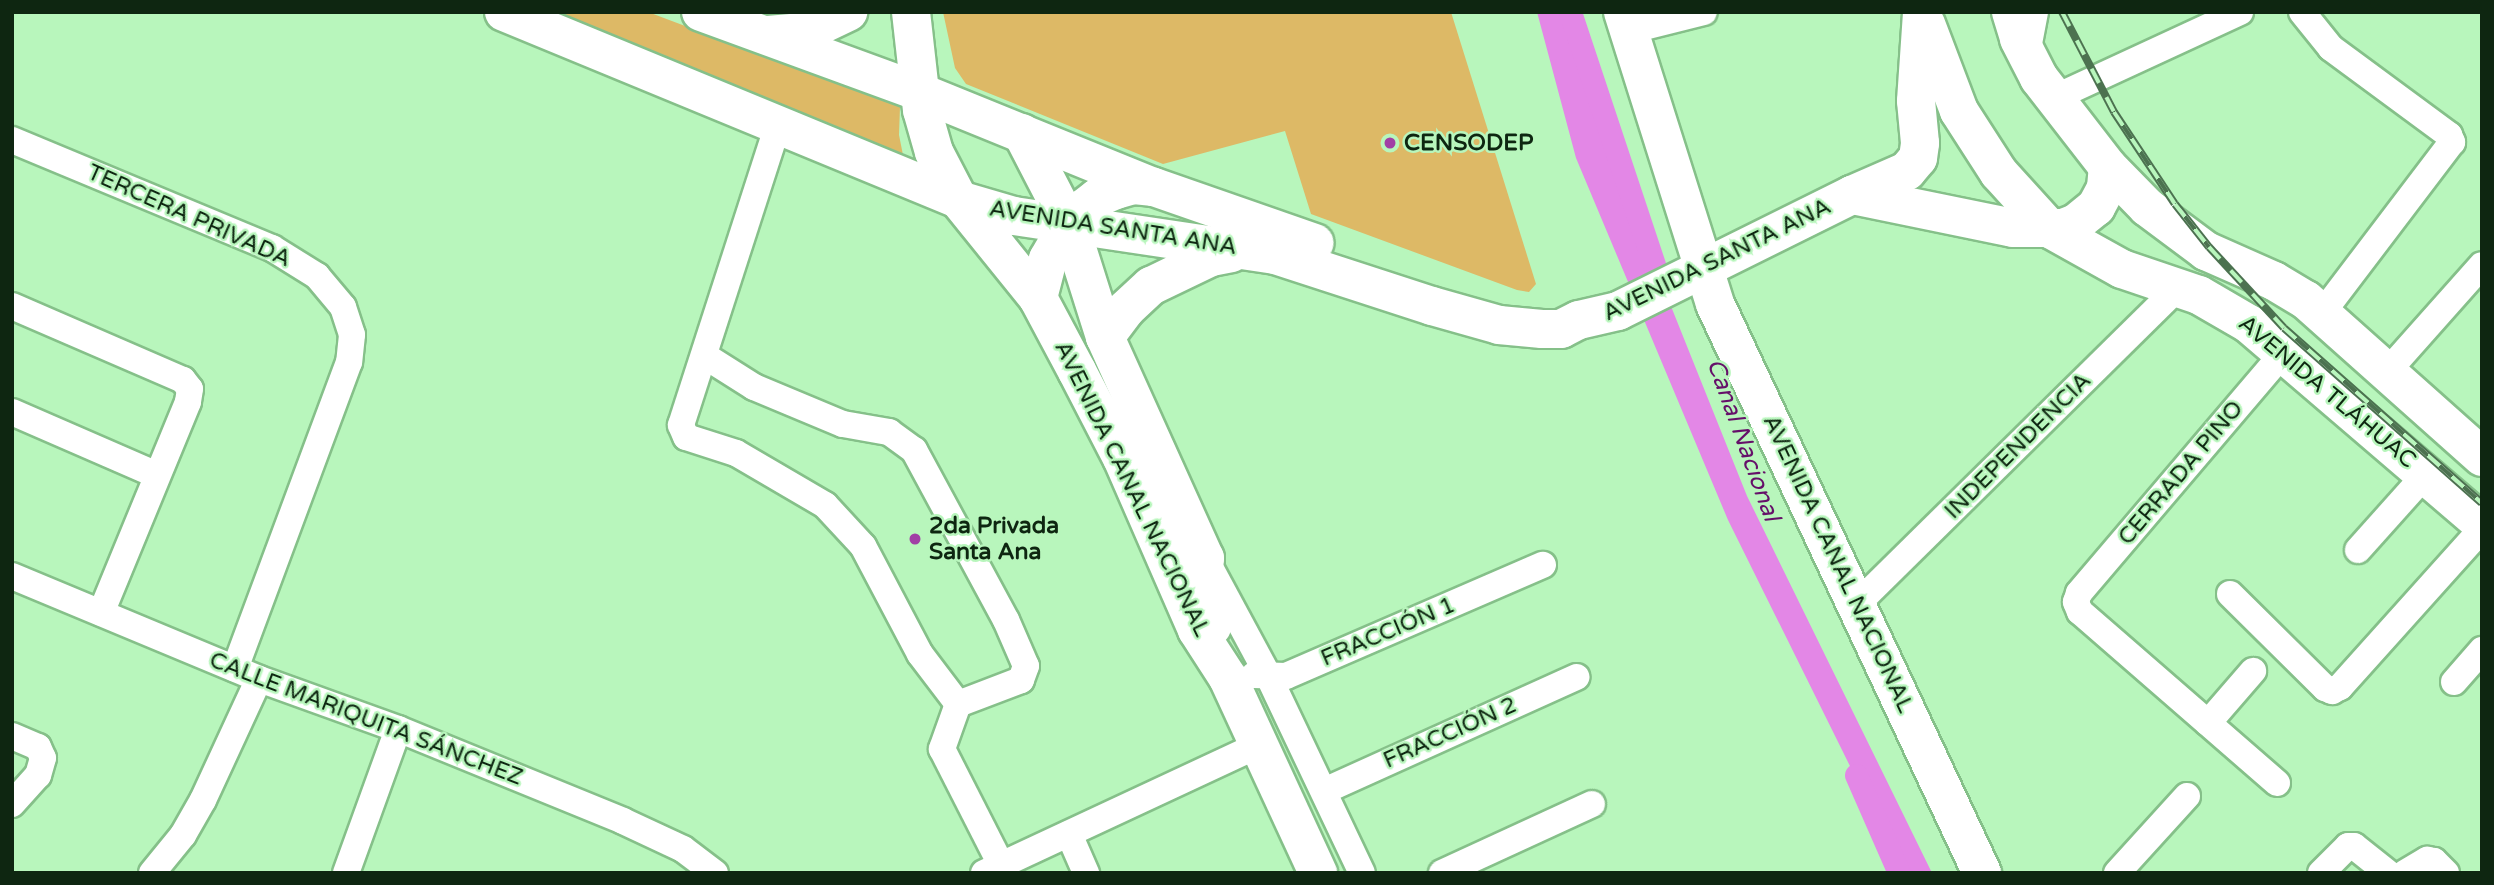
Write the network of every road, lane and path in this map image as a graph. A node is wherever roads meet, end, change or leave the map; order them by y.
1 (504, 12) edge
2 (701, 12) edge
3 (848, 12) edge
4 (911, 12) edge
5 (1704, 12) edge
6 (2011, 12) edge
7 (2035, 12) edge
8 (2239, 12) edge
9 (2302, 12) edge
10 (1923, 13) edge
11 (1625, 22) edge
12 (752, 33) junction
13 (2027, 56) junction
14 (922, 93) junction
15 (2054, 98) junction
16 (778, 125) junction
17 (1022, 133) junction
18 (12, 140) edge
19 (2108, 167) junction
20 (1154, 187) junction
21 (1852, 194) junction
22 (959, 200) junction
23 (1070, 226) junction
24 (2050, 229) junction
25 (1244, 250) junction
26 (2482, 265) edge
27 (1693, 275) junction
28 (2178, 288) junction
29 (1038, 298) junction
30 (12, 306) edge
31 (2322, 313) junction
32 (1579, 320) junction
33 (1105, 338) junction
34 (2283, 353) junction
35 (705, 356) junction
36 (2386, 373) junction
37 (12, 412) edge
38 (2482, 457) edge
39 (157, 475) junction
40 (2425, 475) junction
41 (2482, 526) edge
42 (2358, 550) dead end
43 (1205, 558) junction
44 (1543, 565) dead end
45 (12, 576) edge
46 (2230, 594) dead end
47 (1857, 604) junction
48 (100, 613) junction
49 (2482, 650) edge
50 (235, 669) junction
51 (2253, 671) dead end
52 (1225, 672) junction
53 (1267, 673) junction
54 (1577, 677) dead end
55 (259, 679) junction
56 (2454, 682) dead end
57 (958, 704) junction
58 (2208, 723) junction
59 (398, 729) junction
60 (12, 736) edge
61 (1259, 746) junction
62 (2277, 783) dead end
63 (1324, 791) junction
64 (2187, 796) dead end
65 (12, 804) edge
66 (1592, 804) dead end
67 (1069, 834) junction
68 (992, 869) edge
69 (355, 870) edge
70 (152, 873) edge
71 (715, 873) edge
72 (1086, 873) edge
73 (1318, 873) edge
74 (1362, 873) edge
75 (1442, 873) edge
76 (1982, 873) edge
77 (2116, 873) edge
78 (2321, 873) edge
79 (2388, 873) edge
80 (2404, 873) edge
81 (2446, 873) edge

1 - 16 main road, AVENIDA SANTA ANA
2 - 12 main road, AVENIDA SANTA ANA
3 - 12 main road
4 - 14 main road, AVENIDA CANAL NACIONAL
5 - 11 street
6 - 13 main road
7 - 13 street
8 - 15 street
9 - 31 street
10 - 21 main road, AVENIDA SANTA ANA
10 - 24 main road, AVENIDA TLÁHUAC
11 - 27 main road, AVENIDA CANAL NACIONAL
12 - 14 main road, AVENIDA SANTA ANA
13 - 15 main road
14 - 17 main road, AVENIDA SANTA ANA
14 - 22 main road, AVENIDA CANAL NACIONAL
15 - 19 main road
16 - 22 main road, AVENIDA SANTA ANA
16 - 35 street
17 - 20 main road, AVENIDA SANTA ANA
17 - 23 main road, AVENIDA CANAL NACIONAL
18 - 50 street, TERCERA PRIVADA
19 - 24 main road
19 - 31 main road
20 - 23 main road
20 - 32 main road, AVENIDA SANTA ANA
21 - 24 main road
21 - 27 main road, AVENIDA SANTA ANA
22 - 23 main road, AVENIDA SANTA ANA
22 - 29 main road, AVENIDA CANAL NACIONAL
23 - 25 main road, AVENIDA SANTA ANA
23 - 29 main road
23 - 33 main road, AVENIDA CANAL NACIONAL
24 - 28 main road, AVENIDA TLÁHUAC
25 - 32 main road, AVENIDA SANTA ANA
25 - 33 main road
26 - 36 street
27 - 32 main road, AVENIDA SANTA ANA
27 - 47 main road, AVENIDA CANAL NACIONAL
28 - 34 main road, AVENIDA TLÁHUAC
28 - 47 street, INDEPENDENCIA
29 - 52 main road, AVENIDA CANAL NACIONAL
30 - 39 street
31 - 36 main road
33 - 43 main road, AVENIDA CANAL NACIONAL
34 - 40 main road, AVENIDA TLÁHUAC
34 - 58 street, CERRADA PINO
35 - 57 street
35 - 57 street
36 - 38 main road
37 - 39 street
39 - 48 street
40 - 41 main road, AVENIDA TLÁHUAC
40 - 42 street
41 - 46 street
43 - 52 main road, AVENIDA CANAL NACIONAL
43 - 53 street, AVENIDA CANAL NACIONAL
44 - 53 street, FRACCIÓN 1
45 - 48 street, CALLE MARIQUITA SÁNCHEZ
47 - 76 main road, AVENIDA CANAL NACIONAL
48 - 50 street, CALLE MARIQUITA SÁNCHEZ
49 - 56 street
50 - 55 street, CALLE MARIQUITA SÁNCHEZ
51 - 58 street
52 - 53 street, FRACCIÓN 1
52 - 61 main road, AVENIDA CANAL NACIONAL
53 - 63 street, AVENIDA CANAL NACIONAL
54 - 63 street, FRACCIÓN 2
55 - 59 street, CALLE MARIQUITA SÁNCHEZ
55 - 70 street
57 - 68 street
58 - 62 street
59 - 69 street
59 - 71 street, CALLE MARIQUITA SÁNCHEZ
60 - 65 street
61 - 67 street
61 - 73 main road, AVENIDA CANAL NACIONAL
63 - 74 street, AVENIDA CANAL NACIONAL
64 - 77 street
66 - 75 street
67 - 68 street
67 - 72 street
78 - 79 street
80 - 81 street

